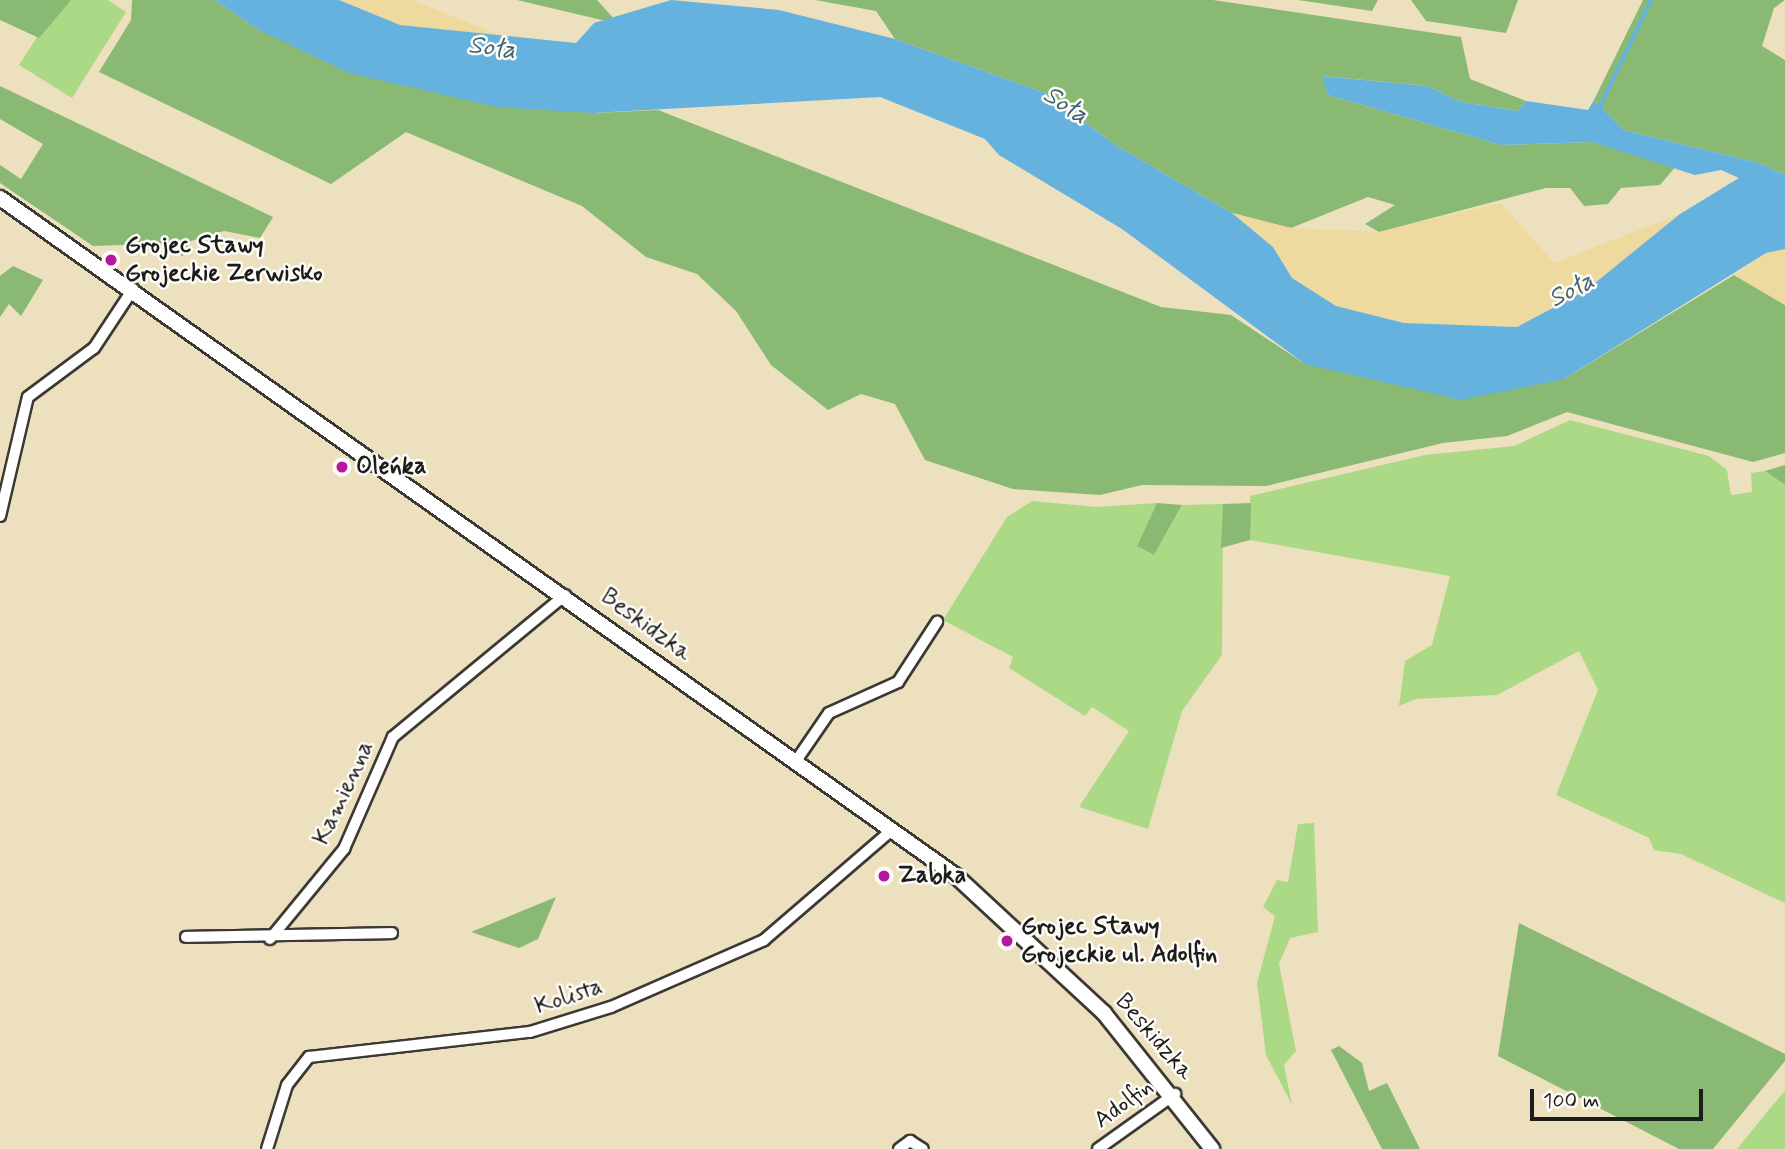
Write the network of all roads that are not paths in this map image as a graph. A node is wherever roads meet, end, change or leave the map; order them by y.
1 (0, 198) edge
2 (133, 289) junction
3 (0, 516) edge
4 (565, 595) junction
5 (937, 622) dead end
6 (796, 761) junction
7 (892, 830) junction
8 (392, 933) dead end
9 (186, 937) dead end
10 (270, 940) junction
11 (1175, 1094) junction
12 (267, 1149) edge
13 (898, 1149) edge
14 (923, 1149) edge
15 (1098, 1149) edge
16 (1212, 1149) edge

1 - 2 main road, Beskidzka
2 - 3 street
2 - 4 main road, Beskidzka
4 - 6 main road, Beskidzka
4 - 10 street, Kamienna
5 - 6 street
6 - 7 main road, Beskidzka
7 - 11 main road, Beskidzka
7 - 12 street, Kolista
8 - 10 street
9 - 10 street
11 - 15 street, Adolfin
11 - 16 main road, Beskidzka
13 - 14 street

